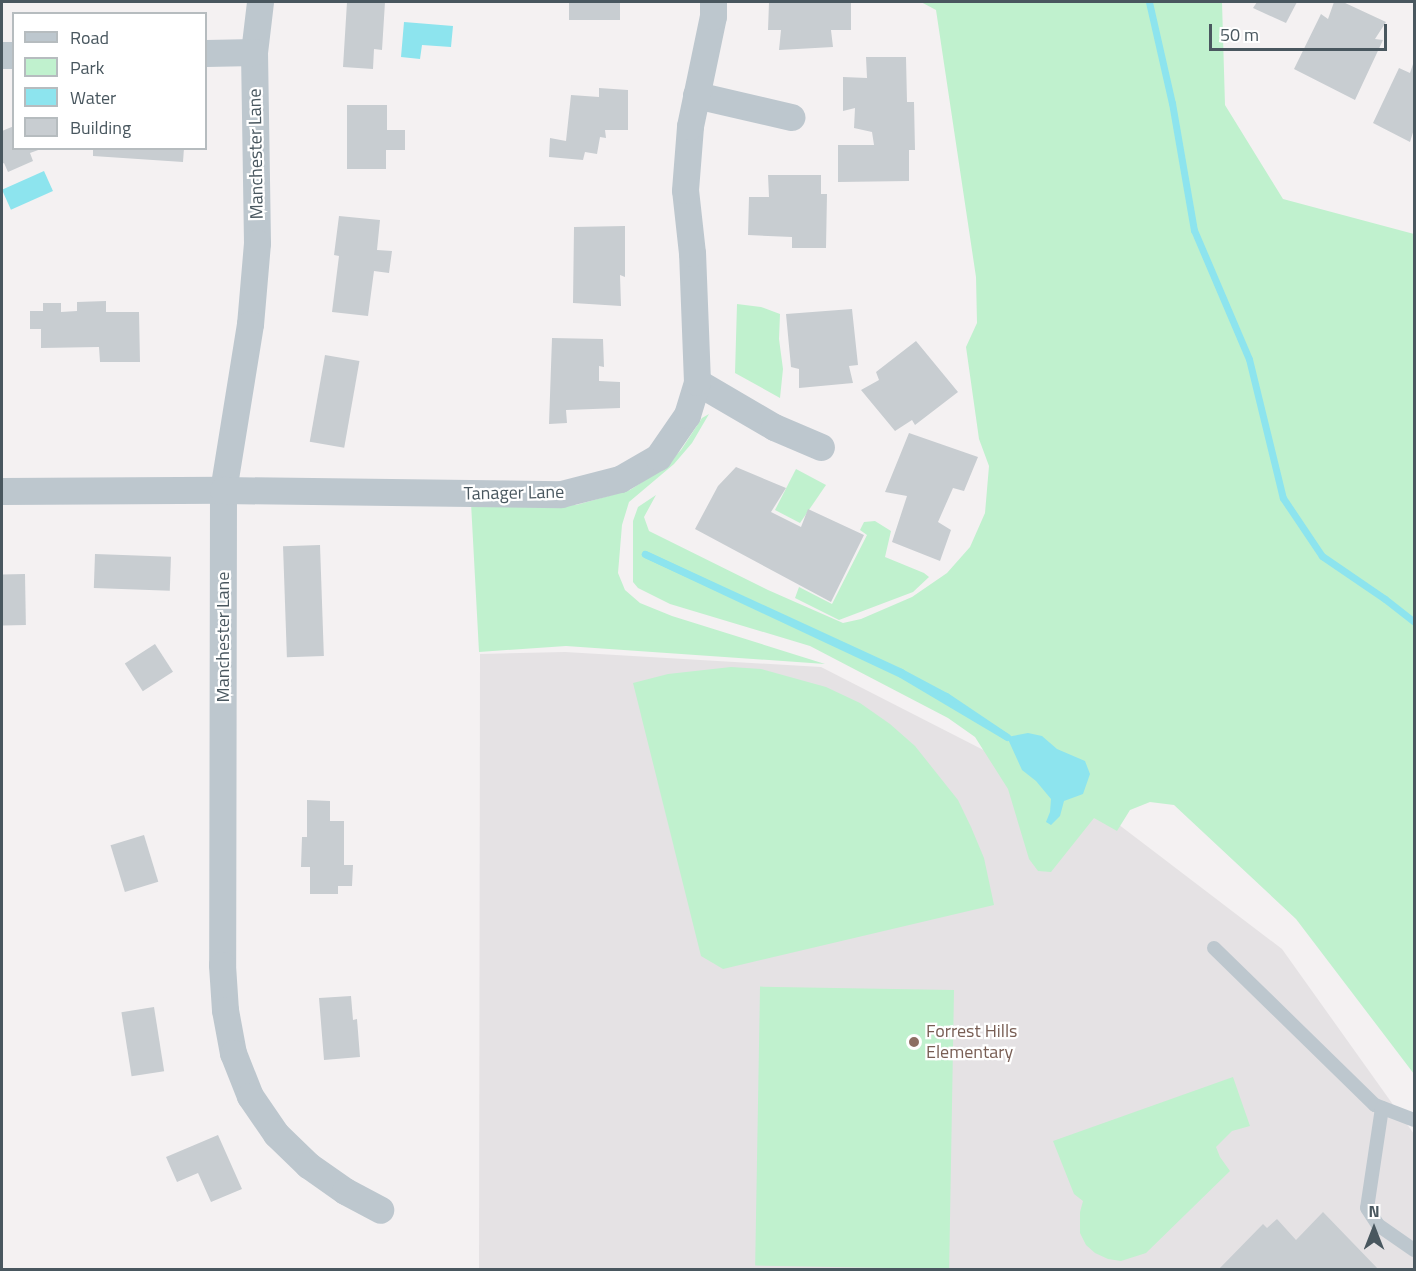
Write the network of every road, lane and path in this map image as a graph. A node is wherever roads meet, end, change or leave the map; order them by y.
1 (260, 2) edge
2 (713, 2) edge
3 (254, 52) junction
4 (207, 53) edge
5 (696, 95) junction
6 (791, 117) dead end
7 (697, 382) junction
8 (821, 447) dead end
9 (223, 489) junction
10 (2, 491) edge
11 (1214, 948) dead end
12 (1382, 1108) junction
13 (1414, 1120) edge
14 (380, 1209) dead end
15 (1414, 1250) edge

1 - 3 street, Manchester Lane
2 - 5 street, Tanager Lane
3 - 4 street
3 - 9 street, Manchester Lane
5 - 6 street
5 - 7 street, Tanager Lane
7 - 8 street
7 - 9 street, Tanager Lane
9 - 10 street, Tanager Lane
9 - 14 street, Manchester Lane
11 - 12 lane
12 - 13 lane
12 - 15 lane

